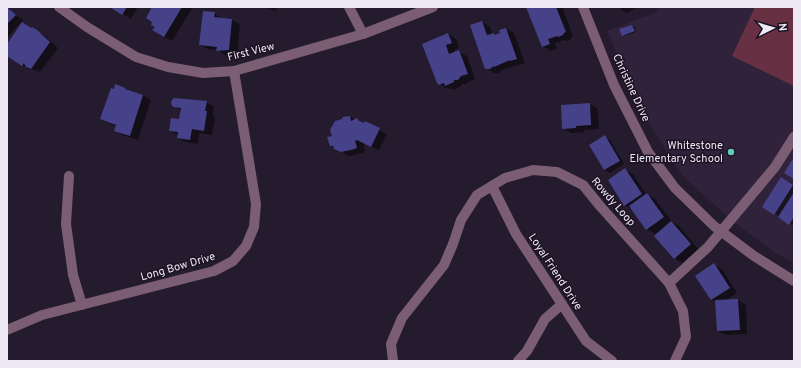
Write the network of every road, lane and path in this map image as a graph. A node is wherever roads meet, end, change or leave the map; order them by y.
1 (59, 7) edge
2 (349, 7) edge
3 (433, 7) edge
4 (582, 7) edge
5 (363, 34) junction
6 (234, 71) junction
7 (794, 137) edge
8 (69, 176) dead end
9 (492, 186) junction
10 (721, 231) junction
11 (794, 281) edge
12 (670, 283) junction
13 (562, 304) junction
14 (82, 305) junction
15 (7, 330) edge
16 (393, 361) edge
17 (518, 361) edge
18 (612, 361) edge
19 (675, 361) edge

1 - 6 street, First View
2 - 5 street
3 - 5 street, First View
4 - 10 street, Christine Drive
5 - 6 street, First View
6 - 14 street, Long Bow Drive
7 - 10 street
8 - 14 street
9 - 12 street, Rowdy Loop
9 - 13 street, Loyal Friend Drive
9 - 16 street, Rowdy Loop
10 - 11 street, Christine Drive
10 - 12 street
12 - 19 street, Rowdy Loop
13 - 17 street
13 - 18 street, Loyal Friend Drive
14 - 15 street, Long Bow Drive

